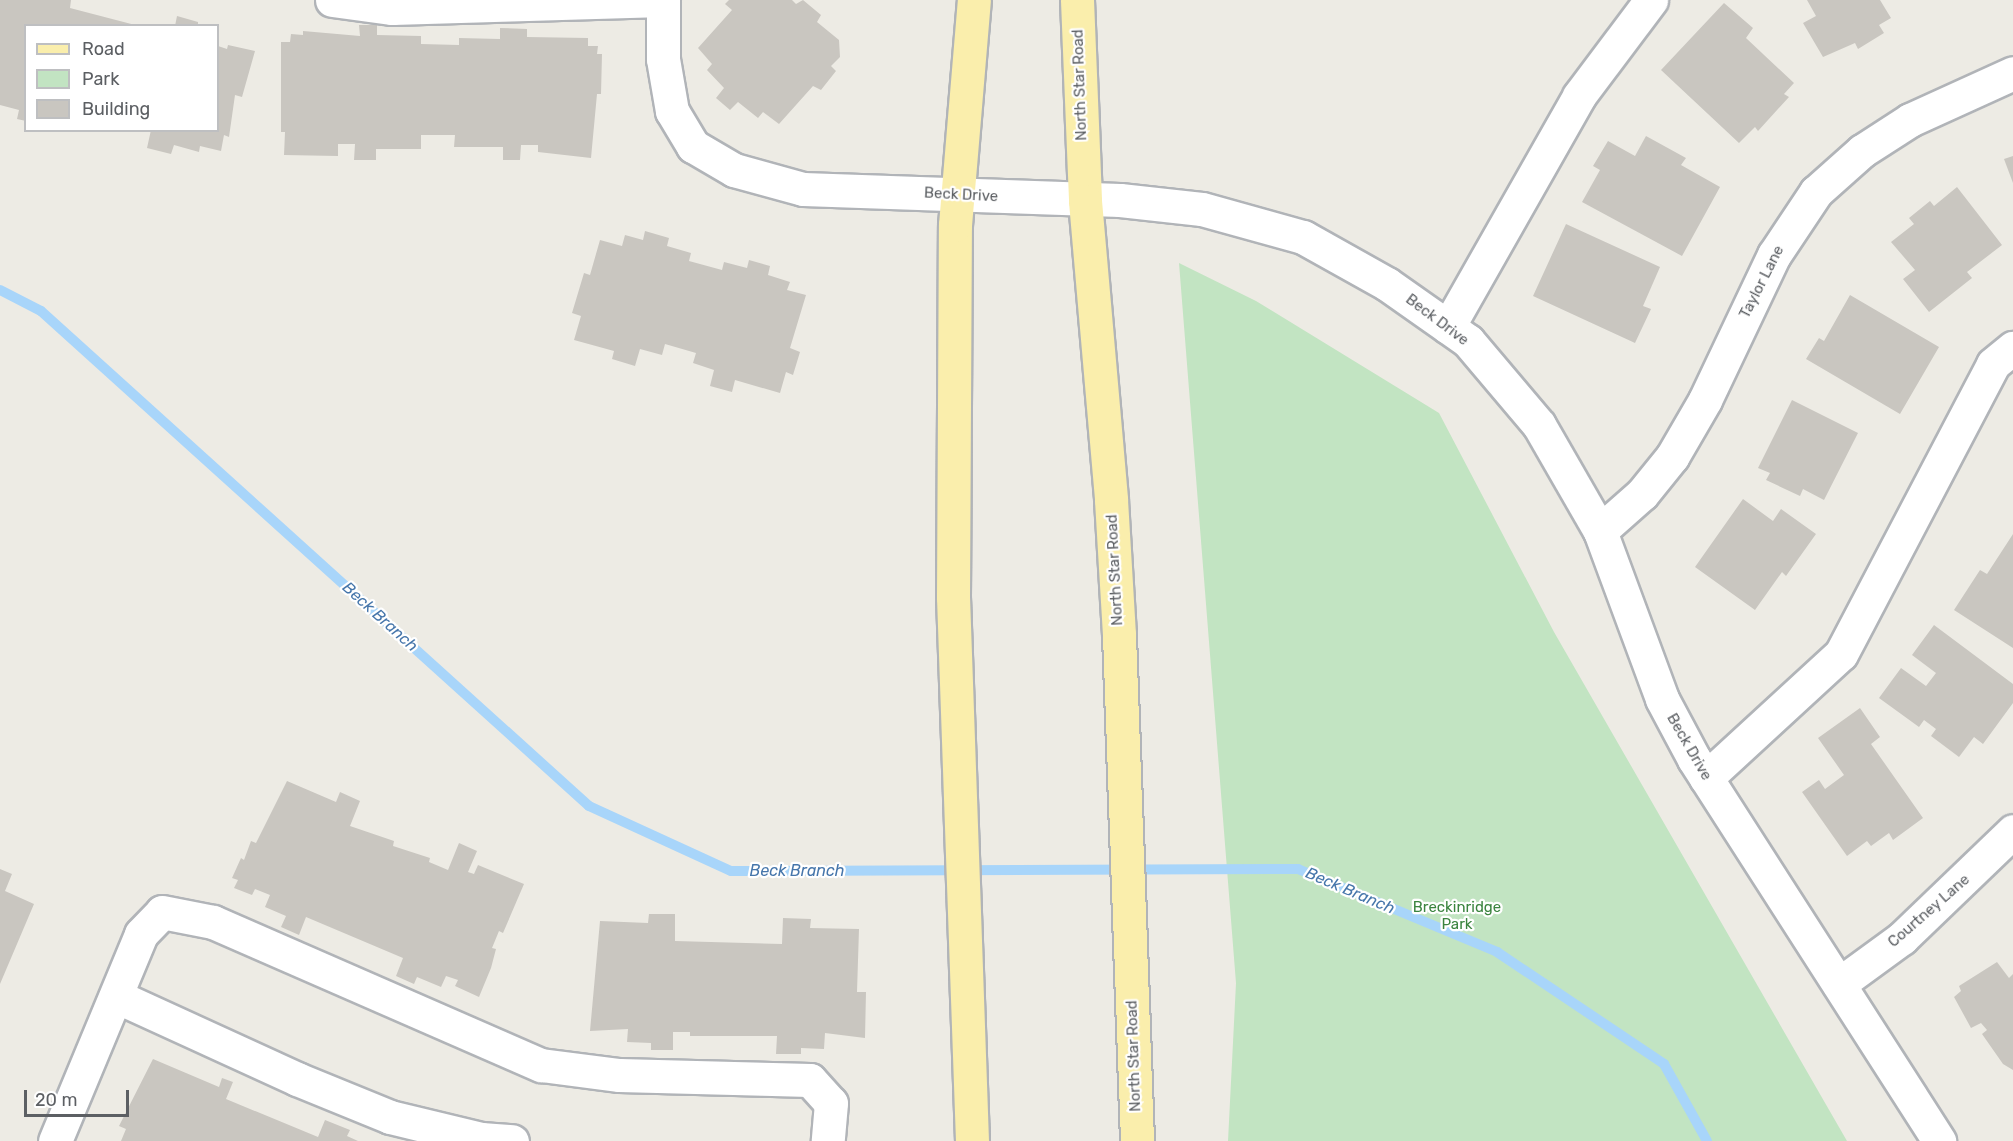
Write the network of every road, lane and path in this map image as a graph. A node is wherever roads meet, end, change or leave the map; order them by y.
1 (332, 0) edge
2 (663, 0) edge
3 (974, 0) edge
4 (1077, 0) edge
5 (1651, 0) edge
6 (2013, 73) edge
7 (957, 195) junction
8 (1085, 201) junction
9 (1448, 327) junction
10 (2013, 348) edge
11 (1600, 531) junction
12 (1706, 778) junction
13 (2013, 831) edge
14 (1839, 984) junction
15 (116, 996) junction
16 (55, 1141) edge
17 (512, 1141) edge
18 (828, 1141) edge
19 (972, 1141) edge
20 (1137, 1141) edge
21 (1938, 1141) edge

1 - 2 street
2 - 7 street, Beck Drive
3 - 7 main road
4 - 8 main road, North Star Road
5 - 9 street
6 - 11 street, Taylor Lane
7 - 8 street, Beck Drive
7 - 19 main road
8 - 9 street, Beck Drive
8 - 20 main road, North Star Road
9 - 11 street, Beck Drive
10 - 12 street
11 - 12 street, Beck Drive
12 - 14 street, Beck Drive
13 - 14 street, Courtney Lane
14 - 21 street, Beck Drive
15 - 16 street
15 - 17 street
15 - 18 street

